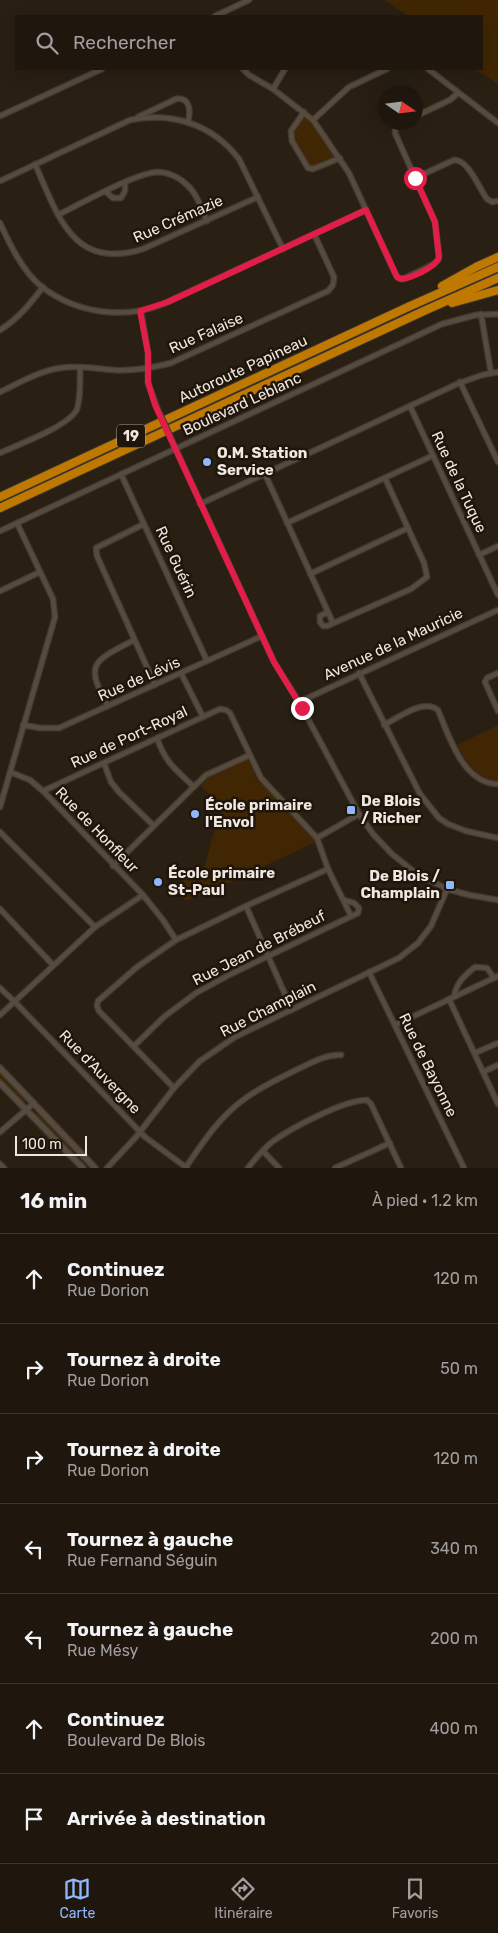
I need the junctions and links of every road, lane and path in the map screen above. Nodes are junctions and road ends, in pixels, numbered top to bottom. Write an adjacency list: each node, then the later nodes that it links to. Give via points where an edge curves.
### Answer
1 (249, 0): 2 (street)
2 (217, 15)
3 (100, 70): 12 (street)
4 (244, 70): 8 (street)
5 (284, 70): 8 (street)
6 (385, 70): 14 (street, via 349,86)
7 (429, 70): 9 (street)
8 (273, 89): 10 (street)
9 (458, 93): 11 (street); 16 (street)
10 (304, 112): 14 (street); 18 (street, via 291,131 292,141 308,168)
11 (423, 113)
12 (0, 116)
13 (130, 120): 15 (street, via 158,117); 15 (street, via 181,98 190,108); 19 (street)
14 (313, 120): 18 (street)
15 (188, 121): 24 (street, via 211,132 230,147)
16 (498, 123)
17 (396, 130): 20 (street)
18 (340, 158): 26 (street)
19 (35, 164): 21 (street); 27 (street, Rue Crémazie)
20 (415, 178): 25 (street, via 458,160 465,164 487,199); 26 (street, via 436,225 439,258 434,264 405,279 398,278)
21 (0, 181)
22 (125, 183): 23 (street); 23 (street, via 121,198 113,198); 28 (street, via 158,172 177,177 196,196)
23 (106, 192): 27 (street)
24 (258, 197): 28 (street, Rue Crémazie); 31 (street)
25 (498, 201)
26 (366, 210): 30 (street)
27 (58, 215): 28 (street, Rue Crémazie, via 76,240 102,253 114,254 144,249)
28 (207, 221)
29 (0, 223): 35 (street, via 23,264)
30 (314, 234): 31 (street); 44 (street, Rue Falaise, via 334,277 330,289 180,359)
31 (283, 249): 38 (street, via 168,302)
32 (498, 257): 39 (highway)
33 (498, 267): 39 (highway, Autoroute Papineau / 19)
34 (498, 278): 37 (highway, Autoroute Papineau / 19)
35 (43, 287): 38 (street, via 75,305 94,311); 42 (street, via 12,323)
36 (498, 290): 37 (highway)
37 (426, 310): 59 (highway, Autoroute Papineau / 19)
38 (140, 311): 44 (street)
39 (399, 311): 57 (highway, Autoroute Papineau / 19)
40 (481, 314): 41 (street, Boulevard Leblanc); 45 (street); 50 (street, Boulevard Leblanc, via 442,324)
41 (498, 314)
42 (0, 330)
43 (80, 367): 44 (street, Rue Falaise); 48 (street, Rue Falaise, via 47,371); 51 (street, via 78,404 71,418)
44 (148, 368): 50 (street, bridge, via 150,391)
45 (491, 372): 46 (street); 47 (street)
46 (498, 372)
47 (460, 382): 49 (street); 53 (street)
48 (0, 392)
49 (410, 406): 52 (street, Rue de la Tuque); 55 (street)
50 (175, 447): 54 (street, Boulevard Leblanc); 58 (street)
51 (0, 453)
52 (432, 456): 56 (street); 66 (street, Rue de la Tuque)
53 (498, 462)
54 (121, 474): 60 (street, Boulevard Leblanc); 62 (street, Rue Guérin)
55 (265, 474): 58 (street); 61 (street)
56 (385, 478): 61 (street); 63 (street)
57 (0, 497)
58 (200, 504): 74 (street)
59 (0, 508)
60 (16, 523): 64 (street, Boulevard Leblanc); 67 (street)
61 (287, 523): 68 (street)
62 (144, 524): 75 (street, via 96,548); 76 (street, Rue Guérin)
63 (408, 528): 68 (street); 73 (street, via 427,577 411,589)
64 (0, 531)
65 (498, 546): 66 (street)
66 (479, 555): 70 (street, Rue de la Tuque)
67 (40, 572): 69 (street); 85 (street, via 53,599 55,617)
68 (310, 574): 72 (street)
69 (0, 591)
70 (498, 595)
71 (498, 610): 78 (street, Avenue de la Mauricie)
72 (328, 612): 73 (street); 73 (street, via 320,616 320,622 323,626)
73 (333, 623)
74 (262, 636): 76 (street, Rue de Lévis); 81 (street)
75 (134, 640): 80 (street); 82 (street, via 103,657 95,668 97,687)
76 (207, 661): 77 (street, Rue de Lévis)
77 (181, 673): 80 (street, Rue de Lévis); 84 (street)
78 (359, 673): 81 (street, Avenue de la Mauricie); 86 (street)
79 (498, 673): 83 (street, via 485,682)
80 (155, 685): 82 (street, Rue de Lévis)
81 (299, 702): 95 (street)
82 (108, 706): 85 (street, Rue de Lévis, via 59,728)
83 (498, 712)
84 (203, 717): 87 (street, Rue de Port-Royal); 88 (street, Rue de Port-Royal, via 220,709 230,713)
85 (23, 725): 90 (street)
86 (384, 725): 91 (street, via 415,709 434,707 468,769 477,777); 99 (street, via 420,794 440,818 466,831)
87 (157, 738): 89 (street, Rue de Port-Royal); 92 (street, via 168,762)
88 (250, 755): 92 (street, via 206,774); 98 (street, via 261,778)
89 (104, 762): 93 (street, Rue de Port-Royal); 96 (street, via 118,792)
90 (10, 772): 93 (street, Rue de Honfleur, via 30,780); 94 (street)
91 (498, 784)
92 (193, 786): 96 (street)
93 (43, 791): 100 (street, Rue de Honfleur)
94 (0, 807)
95 (359, 814): 98 (street); 102 (street, via 392,854 417,874)
96 (153, 825): 100 (street)
97 (0, 832): 109 (street)
98 (317, 838): 101 (street)
99 (498, 838)
100 (113, 866): 103 (street, Rue de Honfleur)
101 (328, 869): 104 (street); 106 (street)
102 (447, 889): 105 (street); 113 (street, Rue Champlain, via 431,926 418,943 399,958)
103 (143, 895): 109 (street); 110 (street, Rue de Honfleur)
104 (344, 900): 108 (street); 108 (street, via 359,908 358,913)
105 (498, 900)
106 (246, 906): 110 (street); 111 (street)
107 (0, 909): 112 (street)
108 (351, 916): 111 (street, Rue Jean de Brébeuf)
109 (95, 927): 112 (street)
110 (176, 940): 122 (street, via 137,967 98,1001 99,1011)
111 (268, 957): 118 (street); 122 (street, Rue Jean de Brébeuf, via 196,993 165,1016)
112 (53, 965): 117 (street)
113 (369, 972): 118 (street, Rue Champlain); 120 (street, Rue de Bayonne)
114 (496, 977): 116 (street); 116 (street, via 487,968 475,967 462,978)
115 (0, 988): 117 (street, Rue d'Auvergne)
116 (452, 998): 120 (street); 123 (street)
117 (15, 1002): 119 (street); 134 (street, Rue d'Auvergne)
118 (292, 1010): 129 (street, Rue Champlain, via 215,1050)
119 (0, 1015)
120 (395, 1025): 147 (street, Rue de Bayonne)
121 (498, 1043): 123 (street)
122 (134, 1046): 129 (street)
123 (475, 1054): 127 (street)
124 (341, 1055): 138 (street, via 332,1054 310,1063 244,1099 216,1126)
125 (498, 1064): 127 (street)
126 (0, 1068): 130 (street)
127 (483, 1072): 131 (street)
128 (0, 1083): 132 (street)
129 (174, 1088): 134 (street, Rue Champlain)
130 (34, 1103): 132 (street); 141 (street)
131 (498, 1104)
132 (26, 1110): 133 (street); 140 (street)
133 (0, 1132)
134 (140, 1132): 138 (street, Rue d'Auvergne); 142 (street, Rue Champlain)
135 (390, 1143): 136 (street, via 371,1104 367,1100 358,1100 294,1128); 145 (street); 146 (street)
136 (263, 1151): 143 (street); 144 (street)
137 (0, 1164): 139 (street)
138 (187, 1167)
139 (4, 1168)
140 (83, 1168)
141 (96, 1168)
142 (106, 1168)
143 (248, 1168)
144 (279, 1168)
145 (335, 1168)
146 (401, 1168)
147 (464, 1168)

